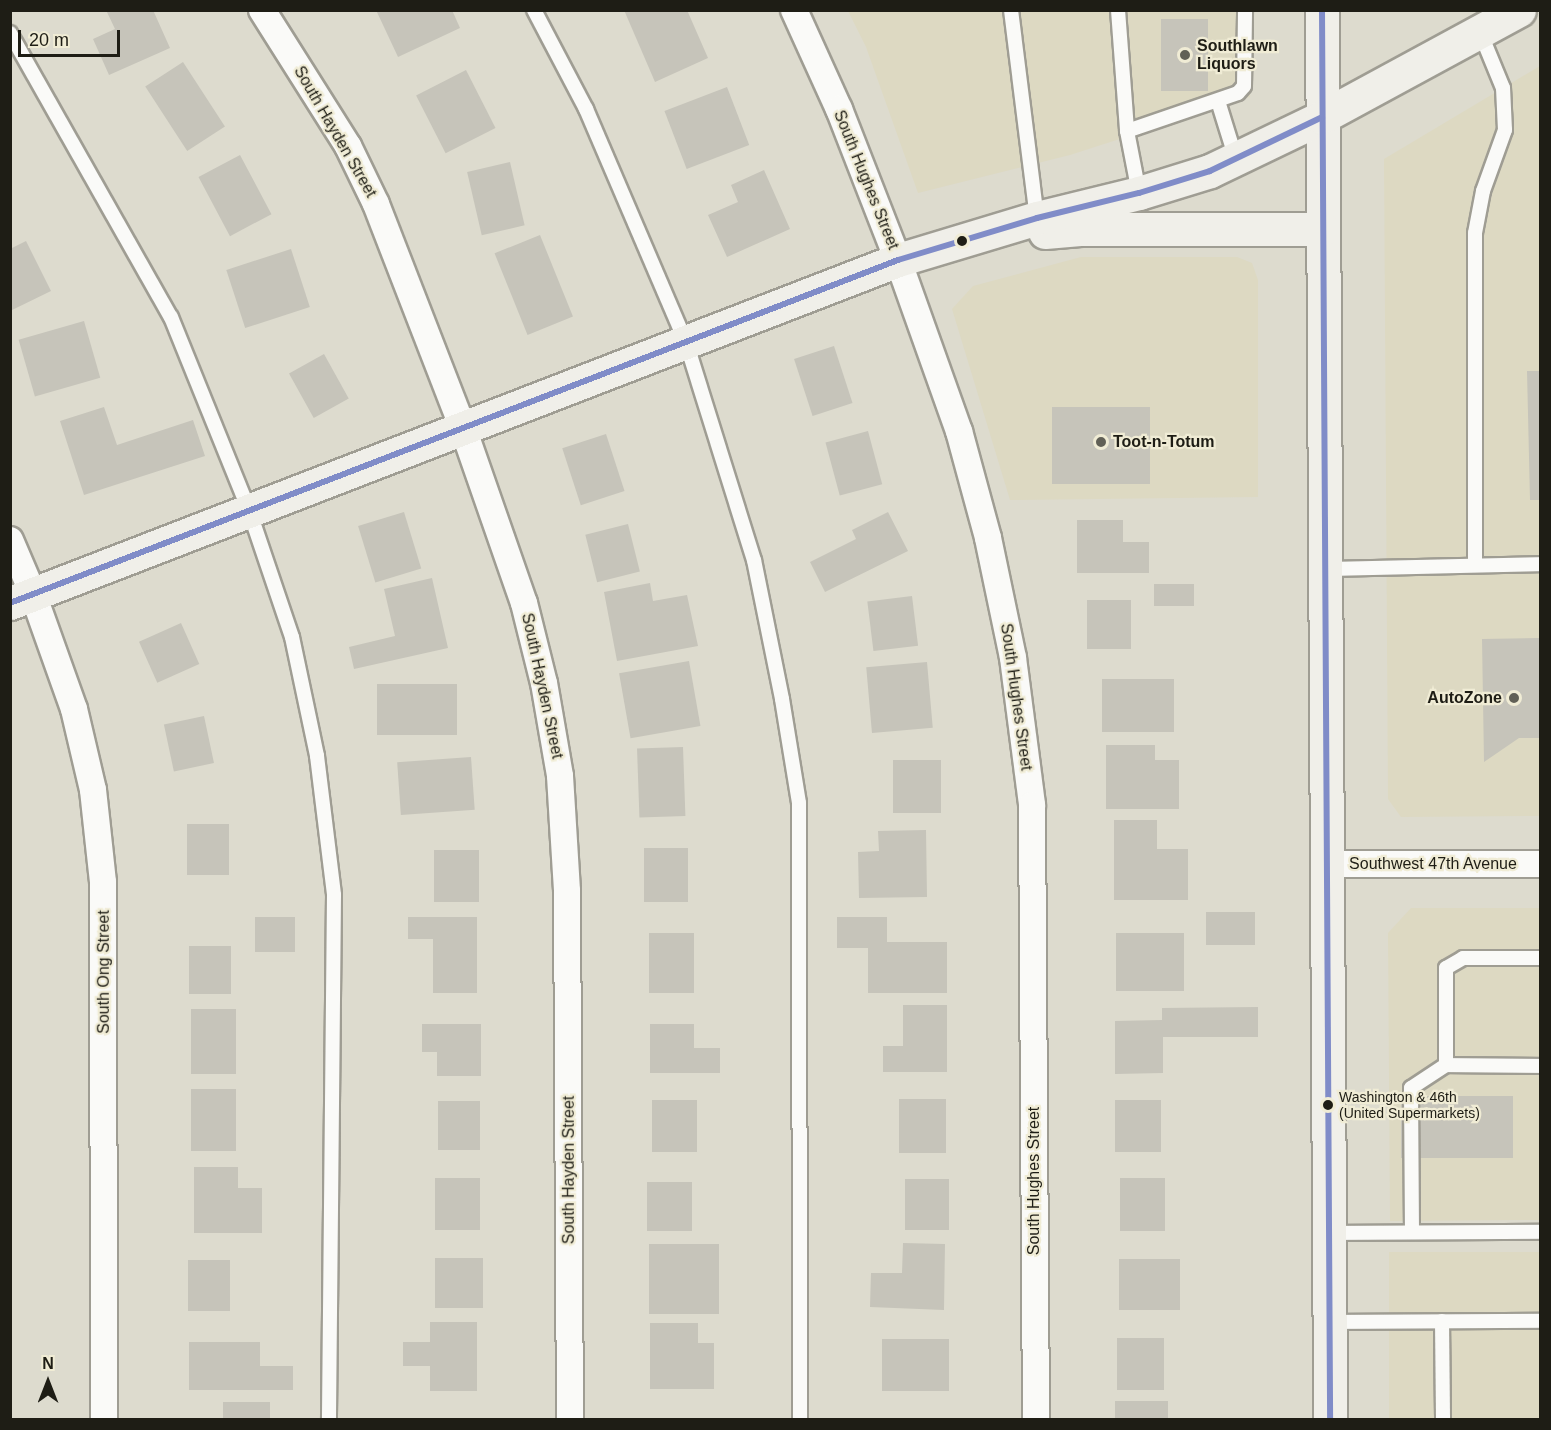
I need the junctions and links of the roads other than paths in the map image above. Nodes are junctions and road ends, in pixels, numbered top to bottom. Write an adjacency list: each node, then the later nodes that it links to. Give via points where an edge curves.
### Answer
1 (262, 10): 21 (street, South Hayden Street, via 348,146 376,204)
2 (534, 10): 20 (lane, via 586,109)
3 (1011, 10): 16 (lane)
4 (1118, 10): 13 (lane)
5 (1245, 10): 11 (lane, via 1244,86 1238,93)
6 (1322, 10): 12 (main road)
7 (1519, 10): 9 (main road)
8 (794, 11): 19 (street, South Hughes Street)
9 (1480, 32): 12 (main road); 25 (lane, via 1503,88 1505,130 1483,191 1475,233)
10 (10, 33): 22 (lane, via 171,318)
11 (1218, 101): 13 (lane); 14 (lane)
12 (1322, 117): 14 (main road); 17 (main road)
13 (1127, 131): 15 (lane)
14 (1236, 159): 15 (main road)
15 (1139, 193): 16 (main road)
16 (1037, 218): 18 (main road)
17 (1323, 229): 18 (main road, via 1080,230 1028,233); 26 (main road)
18 (942, 246): 19 (main road)
19 (898, 260): 20 (main road); 43 (street, South Hughes Street, via 959,431 988,538 1013,658 1032,805)
20 (686, 342): 21 (main road); 42 (lane, via 754,560 799,803)
21 (463, 428): 22 (main road); 41 (street, South Hayden Street, via 524,603 544,683 560,776 567,891)
22 (249, 510): 27 (main road); 40 (lane, via 292,637 317,756 334,895)
23 (10, 540): 27 (street, South Ong Street)
24 (1540, 564): 25 (lane)
25 (1475, 565): 26 (lane)
26 (1325, 569): 28 (main road)
27 (22, 598): 39 (street, South Ong Street, via 74,709 93,790 103,882)
28 (1326, 864): 29 (street, Southwest 47th Avenue); 35 (main road)
29 (1540, 864)
30 (1540, 958): 31 (lane, via 1463,958 1446,968)
31 (1446, 1065): 32 (lane); 33 (lane, via 1411,1088)
32 (1540, 1066)
33 (1412, 1232): 34 (lane); 35 (lane)
34 (1540, 1232)
35 (1330, 1233): 38 (main road)
36 (1442, 1321): 37 (lane); 38 (lane); 45 (lane)
37 (1540, 1321)
38 (1330, 1322): 44 (main road)
39 (104, 1419)
40 (329, 1419)
41 (570, 1419)
42 (800, 1419)
43 (1036, 1419)
44 (1330, 1419)
45 (1443, 1419)

